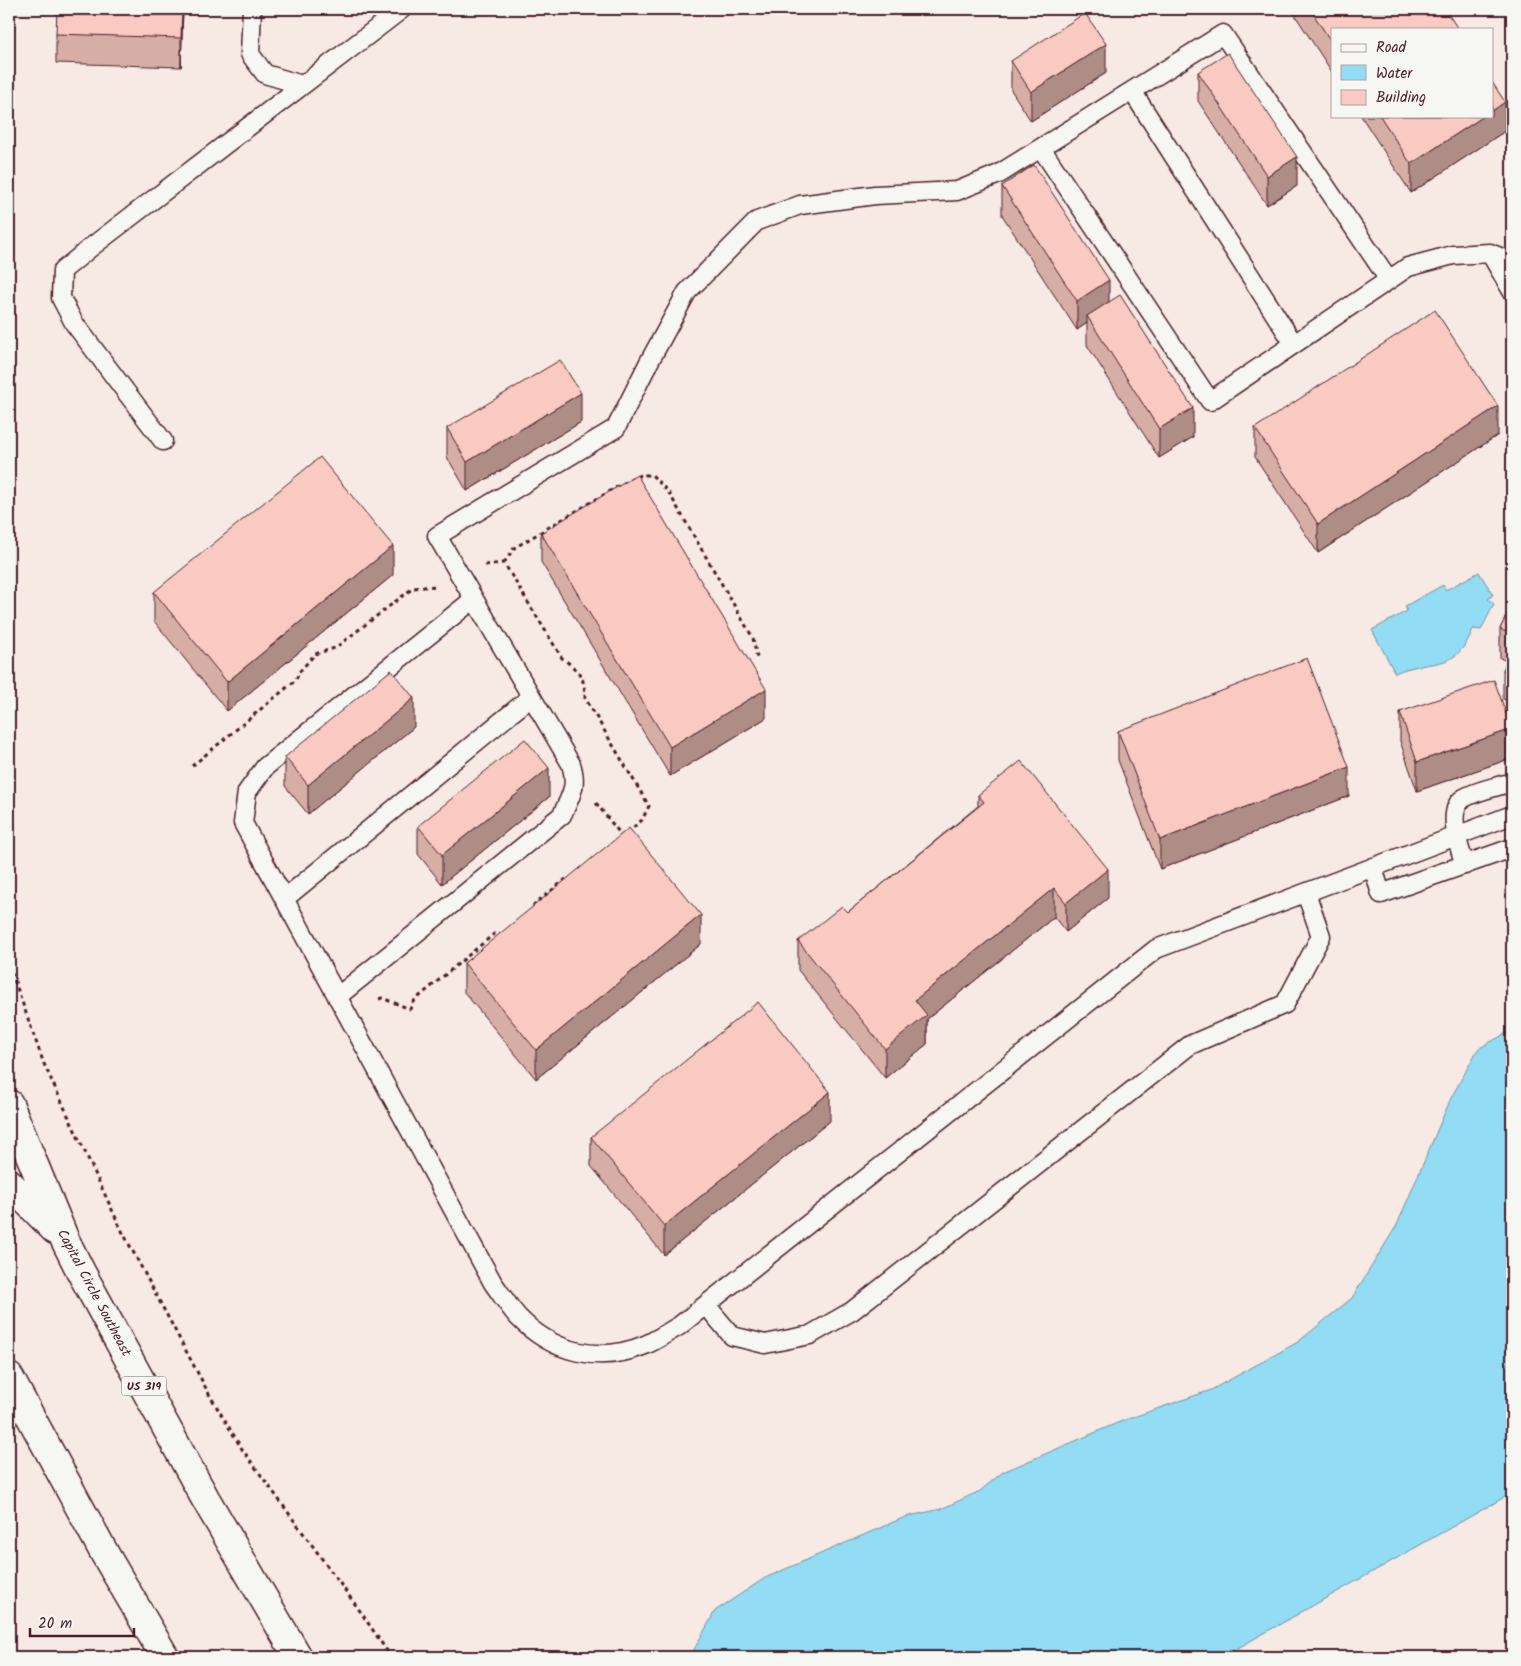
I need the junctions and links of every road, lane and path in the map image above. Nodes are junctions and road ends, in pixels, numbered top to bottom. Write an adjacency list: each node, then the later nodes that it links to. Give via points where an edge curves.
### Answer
1 (252, 9): 3 (lane, via 250,54 265,74)
2 (402, 9): 3 (lane)
3 (302, 85): 11 (lane, via 62,271 61,298 74,322)
4 (1132, 91): 5 (lane); 8 (lane, via 1222,34); 10 (lane)
5 (1041, 148): 10 (lane, via 1210,400); 13 (lane, via 999,174 957,191 876,195 800,205 756,221 686,292 616,428 437,536)
6 (1490, 253): 7 (lane); 8 (lane, via 1453,255 1408,267); 9 (lane)
7 (1512, 262)
8 (1389, 280): 10 (lane)
9 (1512, 291)
10 (1294, 344)
11 (163, 440)
12 (504, 563): 13 (path, via 480,565); 15 (path, via 514,548 640,474 652,475 669,493 754,638); 21 (path, via 562,658 582,677 584,698 648,806 642,820)
13 (459, 573): 14 (lane); 17 (path, via 434,587 413,588 336,648 315,654 296,680)
14 (474, 599): 16 (lane); 29 (lane, via 266,767 247,792 243,823)
15 (757, 658)
16 (531, 697): 18 (lane, via 571,764); 29 (lane)
17 (192, 766)
18 (575, 777): 21 (path); 33 (lane, via 562,815)
19 (1512, 787): 22 (lane, via 1505,784 1462,799 1456,809)
20 (1512, 815): 22 (lane)
21 (622, 836): 23 (path)
22 (1455, 836): 25 (lane); 26 (lane)
23 (615, 842)
24 (1512, 848): 25 (lane)
25 (1465, 865): 26 (lane, via 1381,894)
26 (1373, 867): 28 (lane)
27 (568, 878): 30 (path, via 537,902)
28 (1306, 893): 37 (lane, via 1156,949); 37 (lane, via 1321,936 1285,1004 1190,1045 852,1312 810,1335 765,1344 732,1336)
29 (284, 899): 33 (lane)
30 (528, 914)
31 (509, 934): 33 (path, via 494,934 420,995 410,1009 382,998)
32 (9, 965): 41 (path, via 44,1064 68,1116 121,1229 209,1394 242,1449)
33 (341, 1003): 37 (lane, via 493,1283 518,1317 542,1337 565,1349 596,1355 622,1353 647,1344 679,1326)
34 (9, 1104): 36 (main road, Capital Circle Southeast / US 319)
35 (9, 1183): 36 (main road)
36 (65, 1240): 40 (main road, Capital Circle Southeast / US 319, via 205,1498)
37 (706, 1305)
38 (9, 1377): 39 (main road)
39 (165, 1657)
40 (298, 1657)
41 (391, 1657)

